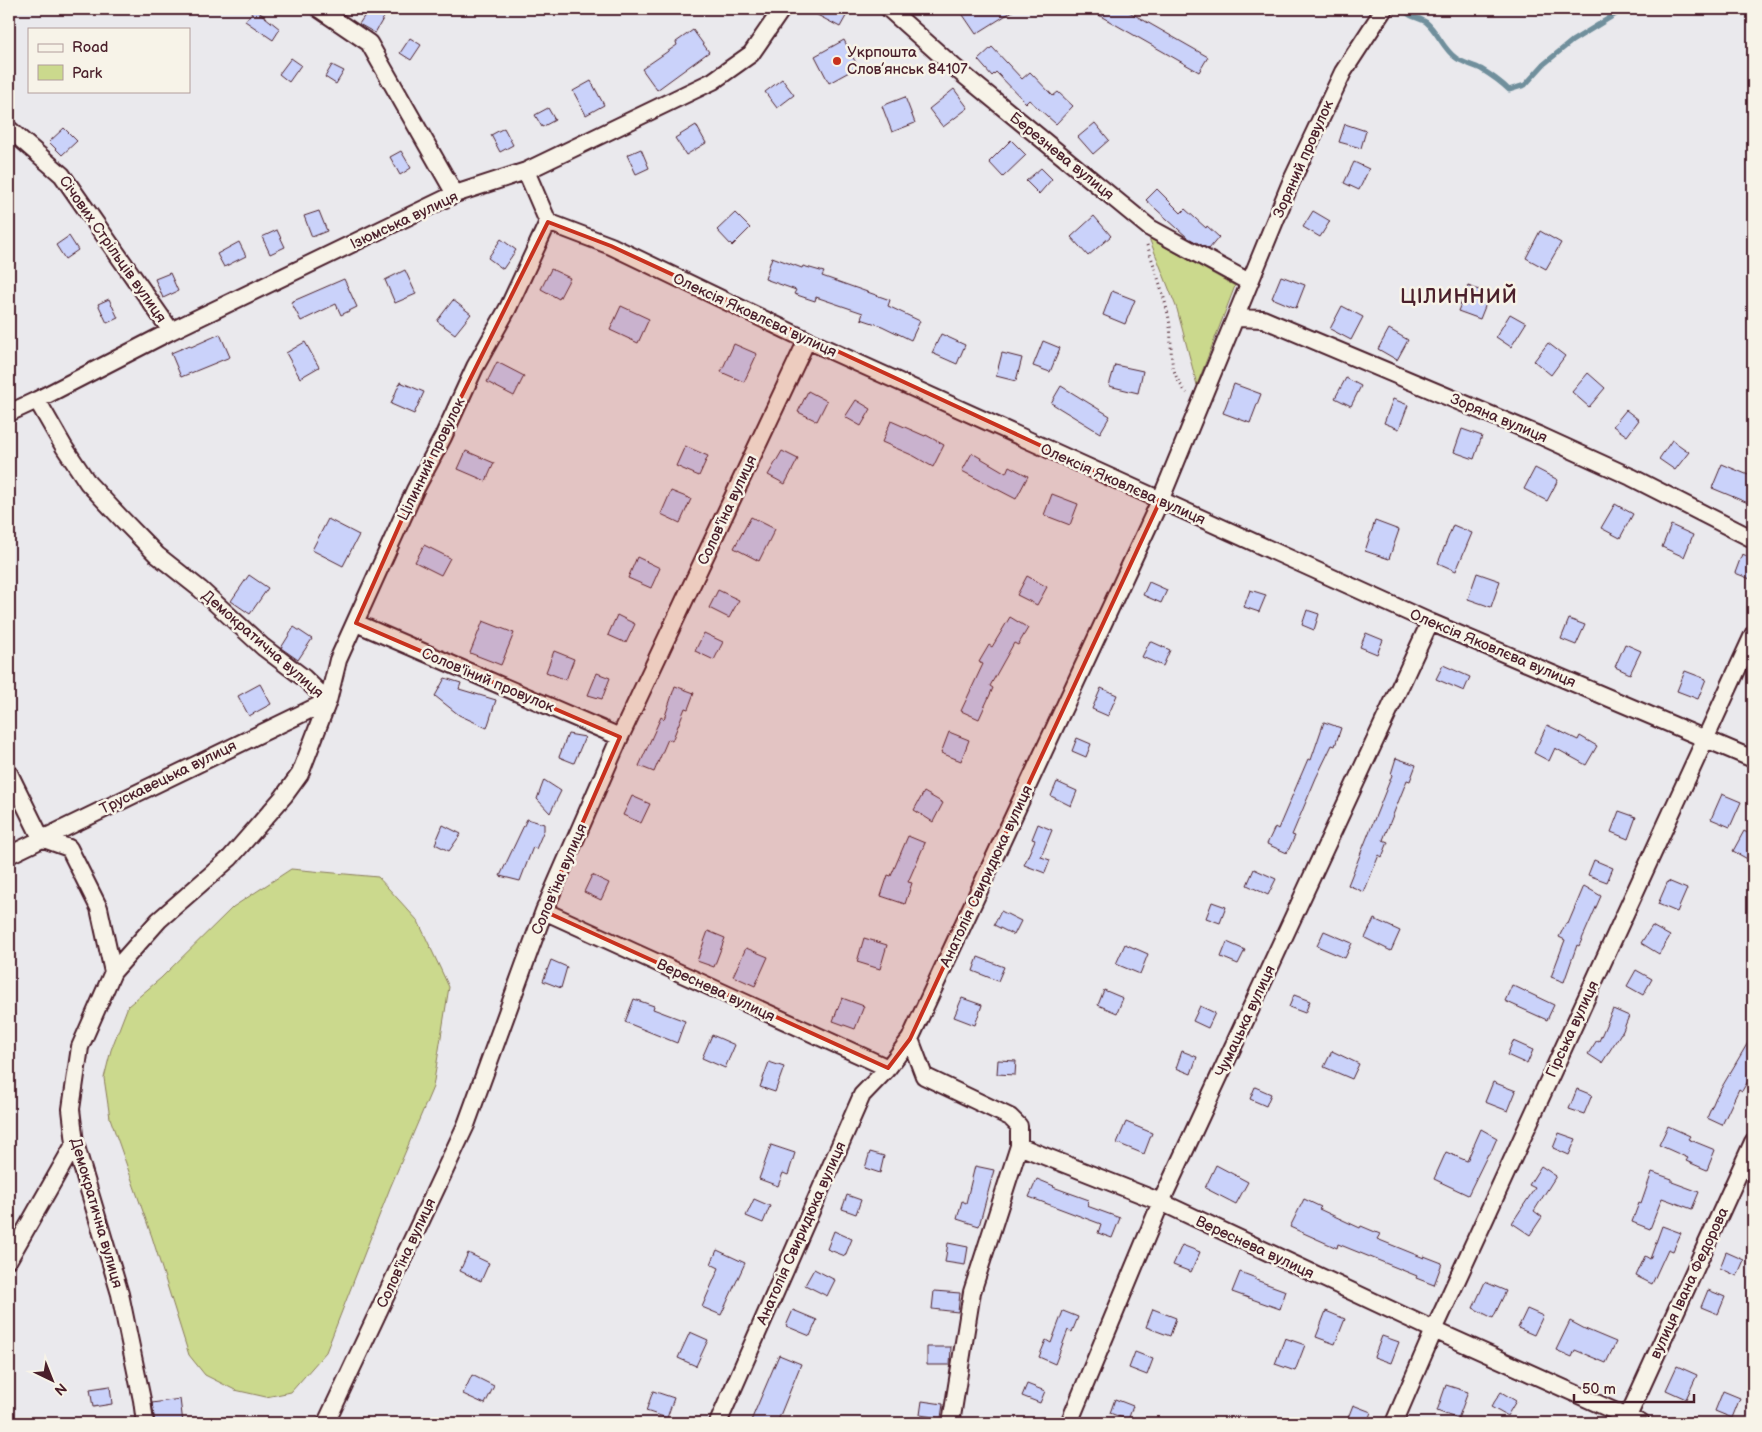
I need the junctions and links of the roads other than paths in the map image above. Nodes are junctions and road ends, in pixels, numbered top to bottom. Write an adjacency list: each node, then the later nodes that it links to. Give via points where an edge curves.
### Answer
1 (319, 9): 7 (street, via 368,43)
2 (782, 9): 6 (street, Ізюмська вулиця, via 751,54 713,81)
3 (889, 9): 9 (street, Березнева вулиця, via 954,67 1150,228)
4 (1384, 9): 9 (street, Зоряний провулок, via 1343,72 1291,182)
5 (9, 129): 11 (street, Січових Стрільців вулиця, via 62,175)
6 (526, 171): 7 (street, Ізюмська вулиця); 8 (street)
7 (455, 194): 11 (street, Ізюмська вулиця)
8 (548, 222): 12 (street, Олексія Яковлєва вулиця, via 611,246); 18 (street, Цілинний провулок, via 415,490)
9 (1249, 282): 10 (street, Зоряний провулок)
10 (1237, 318): 15 (street, Анатолія Свиридюка вулиця); 16 (street, Зоряна вулиця, via 1263,318 1532,432 1631,477)
11 (172, 331): 13 (street, Ізюмська вулиця)
12 (807, 340): 15 (street, Олексія Яковлєва вулиця); 21 (street, Солов'їна вулиця)
13 (37, 400): 14 (street, Ізюмська вулиця); 20 (street, Демократична вулиця, via 88,483 120,517 157,555 200,588 263,647)
14 (9, 413)
15 (1160, 501): 17 (street, Олексія Яковлєва вулиця); 29 (street, Анатолія Свиридюка вулиця)
16 (1753, 539)
17 (1430, 622): 22 (street, Олексія Яковлєва вулиця); 34 (street, Чумацька вулиця)
18 (356, 623): 20 (street, Цілинний провулок, via 338,660); 21 (street, Солов'їний провулок)
19 (1753, 635): 22 (street, Гірська вулиця)
20 (328, 701): 25 (street, Трускавецька вулиця); 28 (street, Демократична вулиця, via 300,774 284,796 230,858 159,920)
21 (620, 737): 27 (street, Солов'їна вулиця)
22 (1706, 738): 23 (street, Олексія Яковлєва вулиця); 36 (street, Гірська вулиця)
23 (1753, 759)
24 (9, 773): 25 (street)
25 (41, 838): 26 (street, Трускавецька вулиця); 28 (street, via 69,848 99,908)
26 (9, 855)
27 (544, 911): 30 (street, Вереснева вулиця); 39 (street, Солов'їна вулиця, via 466,1125)
28 (113, 972): 32 (street, Демократична вулиця, via 80,1047 71,1109)
29 (910, 1039): 30 (street, Анатолія Свиридюка вулиця); 33 (street, via 924,1076 1010,1117 1019,1126)
30 (888, 1068): 40 (street, Анатолія Свиридюка вулиця, via 862,1096)
31 (1753, 1142): 37 (street, вулиця Івана Федорова)
32 (75, 1143): 35 (street); 38 (street, Демократична вулиця, via 120,1294)
33 (1019, 1146): 34 (street, Вереснева вулиця); 41 (street, via 972,1292)
34 (1161, 1202): 36 (street, Вереснева вулиця); 42 (street, Чумацька вулиця)
35 (9, 1259)
36 (1434, 1330): 37 (street, Вереснева вулиця); 43 (street, Гірська вулиця)
37 (1631, 1421)
38 (145, 1423)
39 (326, 1423)
40 (718, 1423)
41 (951, 1423)
42 (1069, 1423)
43 (1394, 1423)

